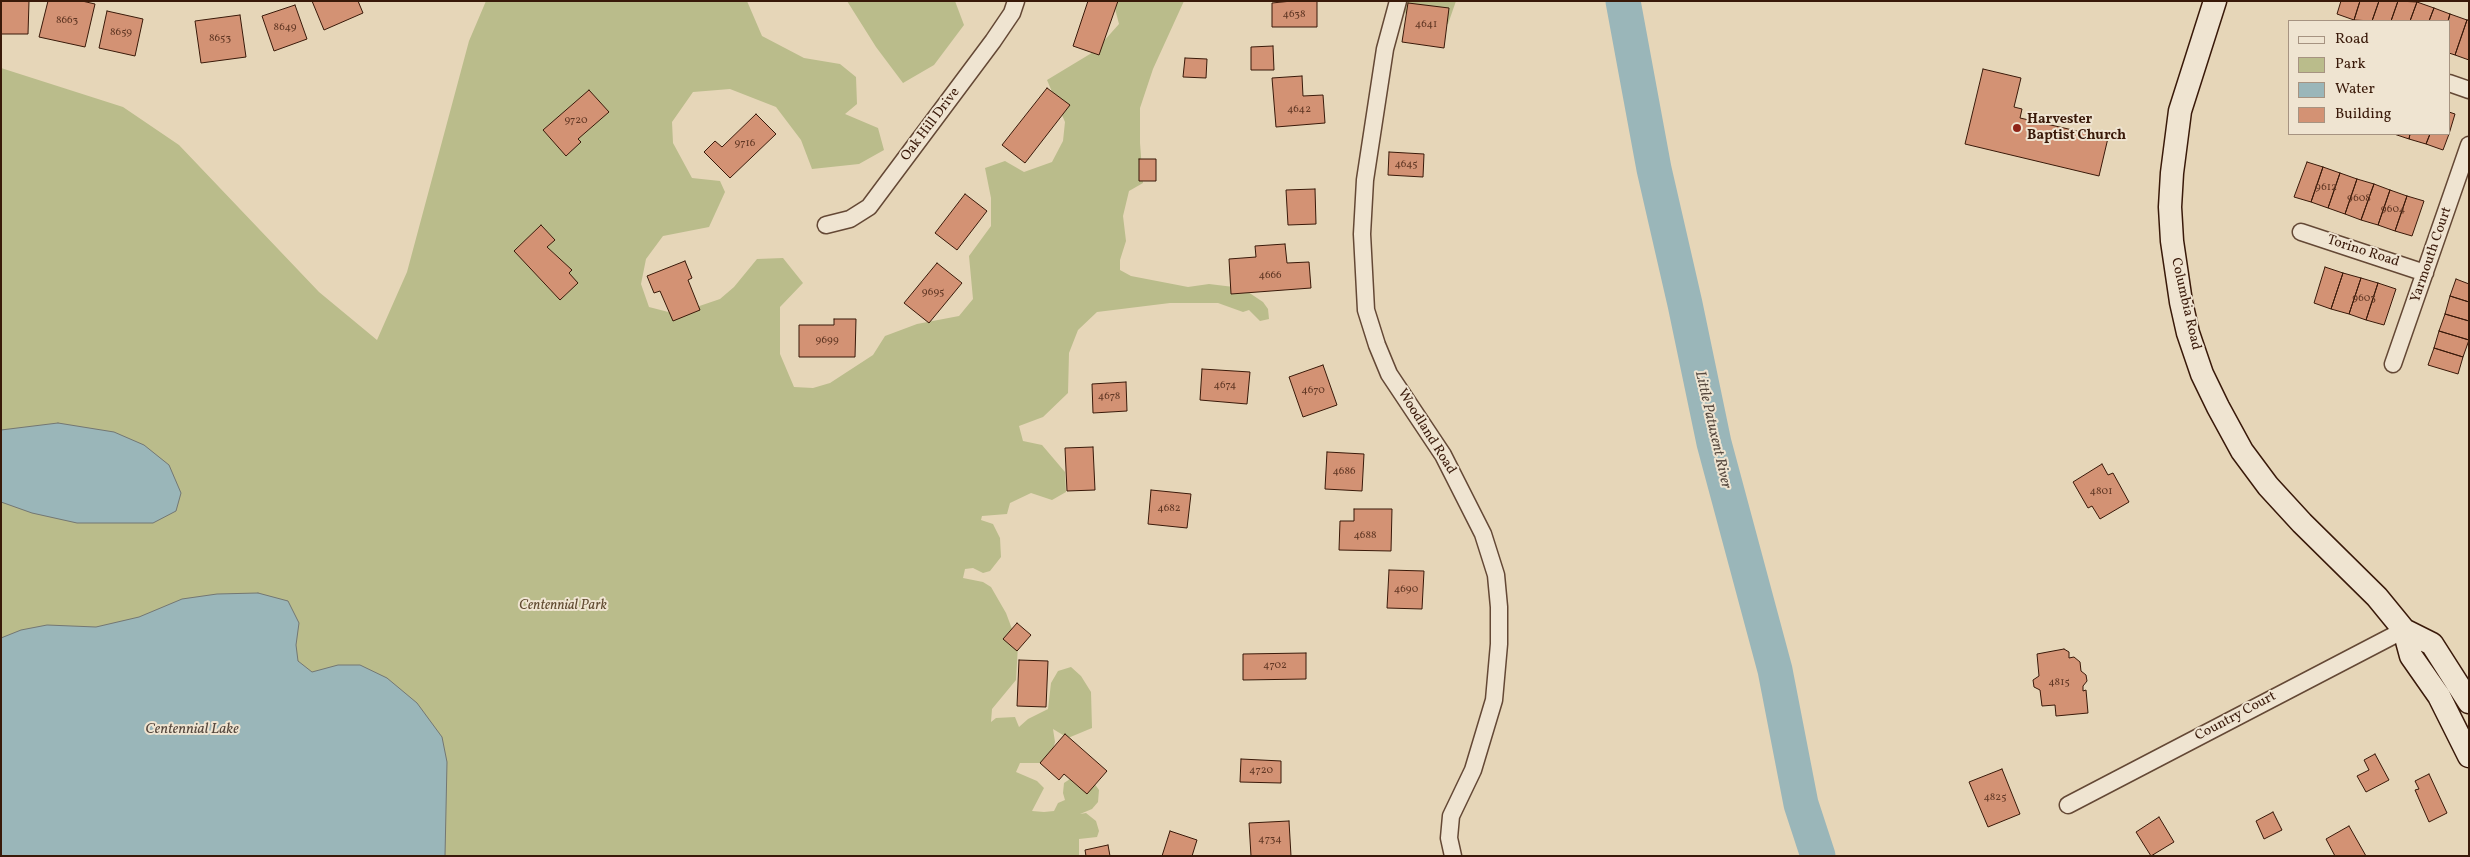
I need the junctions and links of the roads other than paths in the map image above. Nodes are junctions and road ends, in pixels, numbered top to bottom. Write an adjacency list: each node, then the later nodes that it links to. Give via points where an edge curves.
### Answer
1 (1016, 1): 8 (street, Oak Hill Drive, via 994,41 879,195 850,219)
2 (1398, 1): 16 (street, Woodland Road, via 1385,50 1365,180 1362,234 1366,310 1389,374 1443,455 1483,534 1496,575 1499,607 1494,700 1473,770 1451,816 1449,838)
3 (2215, 1): 12 (street, Columbia Road, via 2180,110 2172,173 2172,241 2188,333 2218,407 2242,450 2268,486 2377,596)
4 (2450, 83): 5 (street)
5 (2469, 90)
6 (2469, 145): 7 (street, Yarmouth Court)
7 (2463, 186): 10 (street, Yarmouth Court)
8 (826, 225)
9 (2301, 232): 10 (street, Torino Road)
10 (2425, 273): 11 (street, Yarmouth Court)
11 (2394, 364)
12 (2404, 630): 13 (street, Columbia Road, via 2432,644); 14 (street, Columbia Road, via 2411,656 2439,696); 15 (street, Country Court)
13 (2469, 702)
14 (2469, 756)
15 (2068, 804)
16 (1453, 856)

